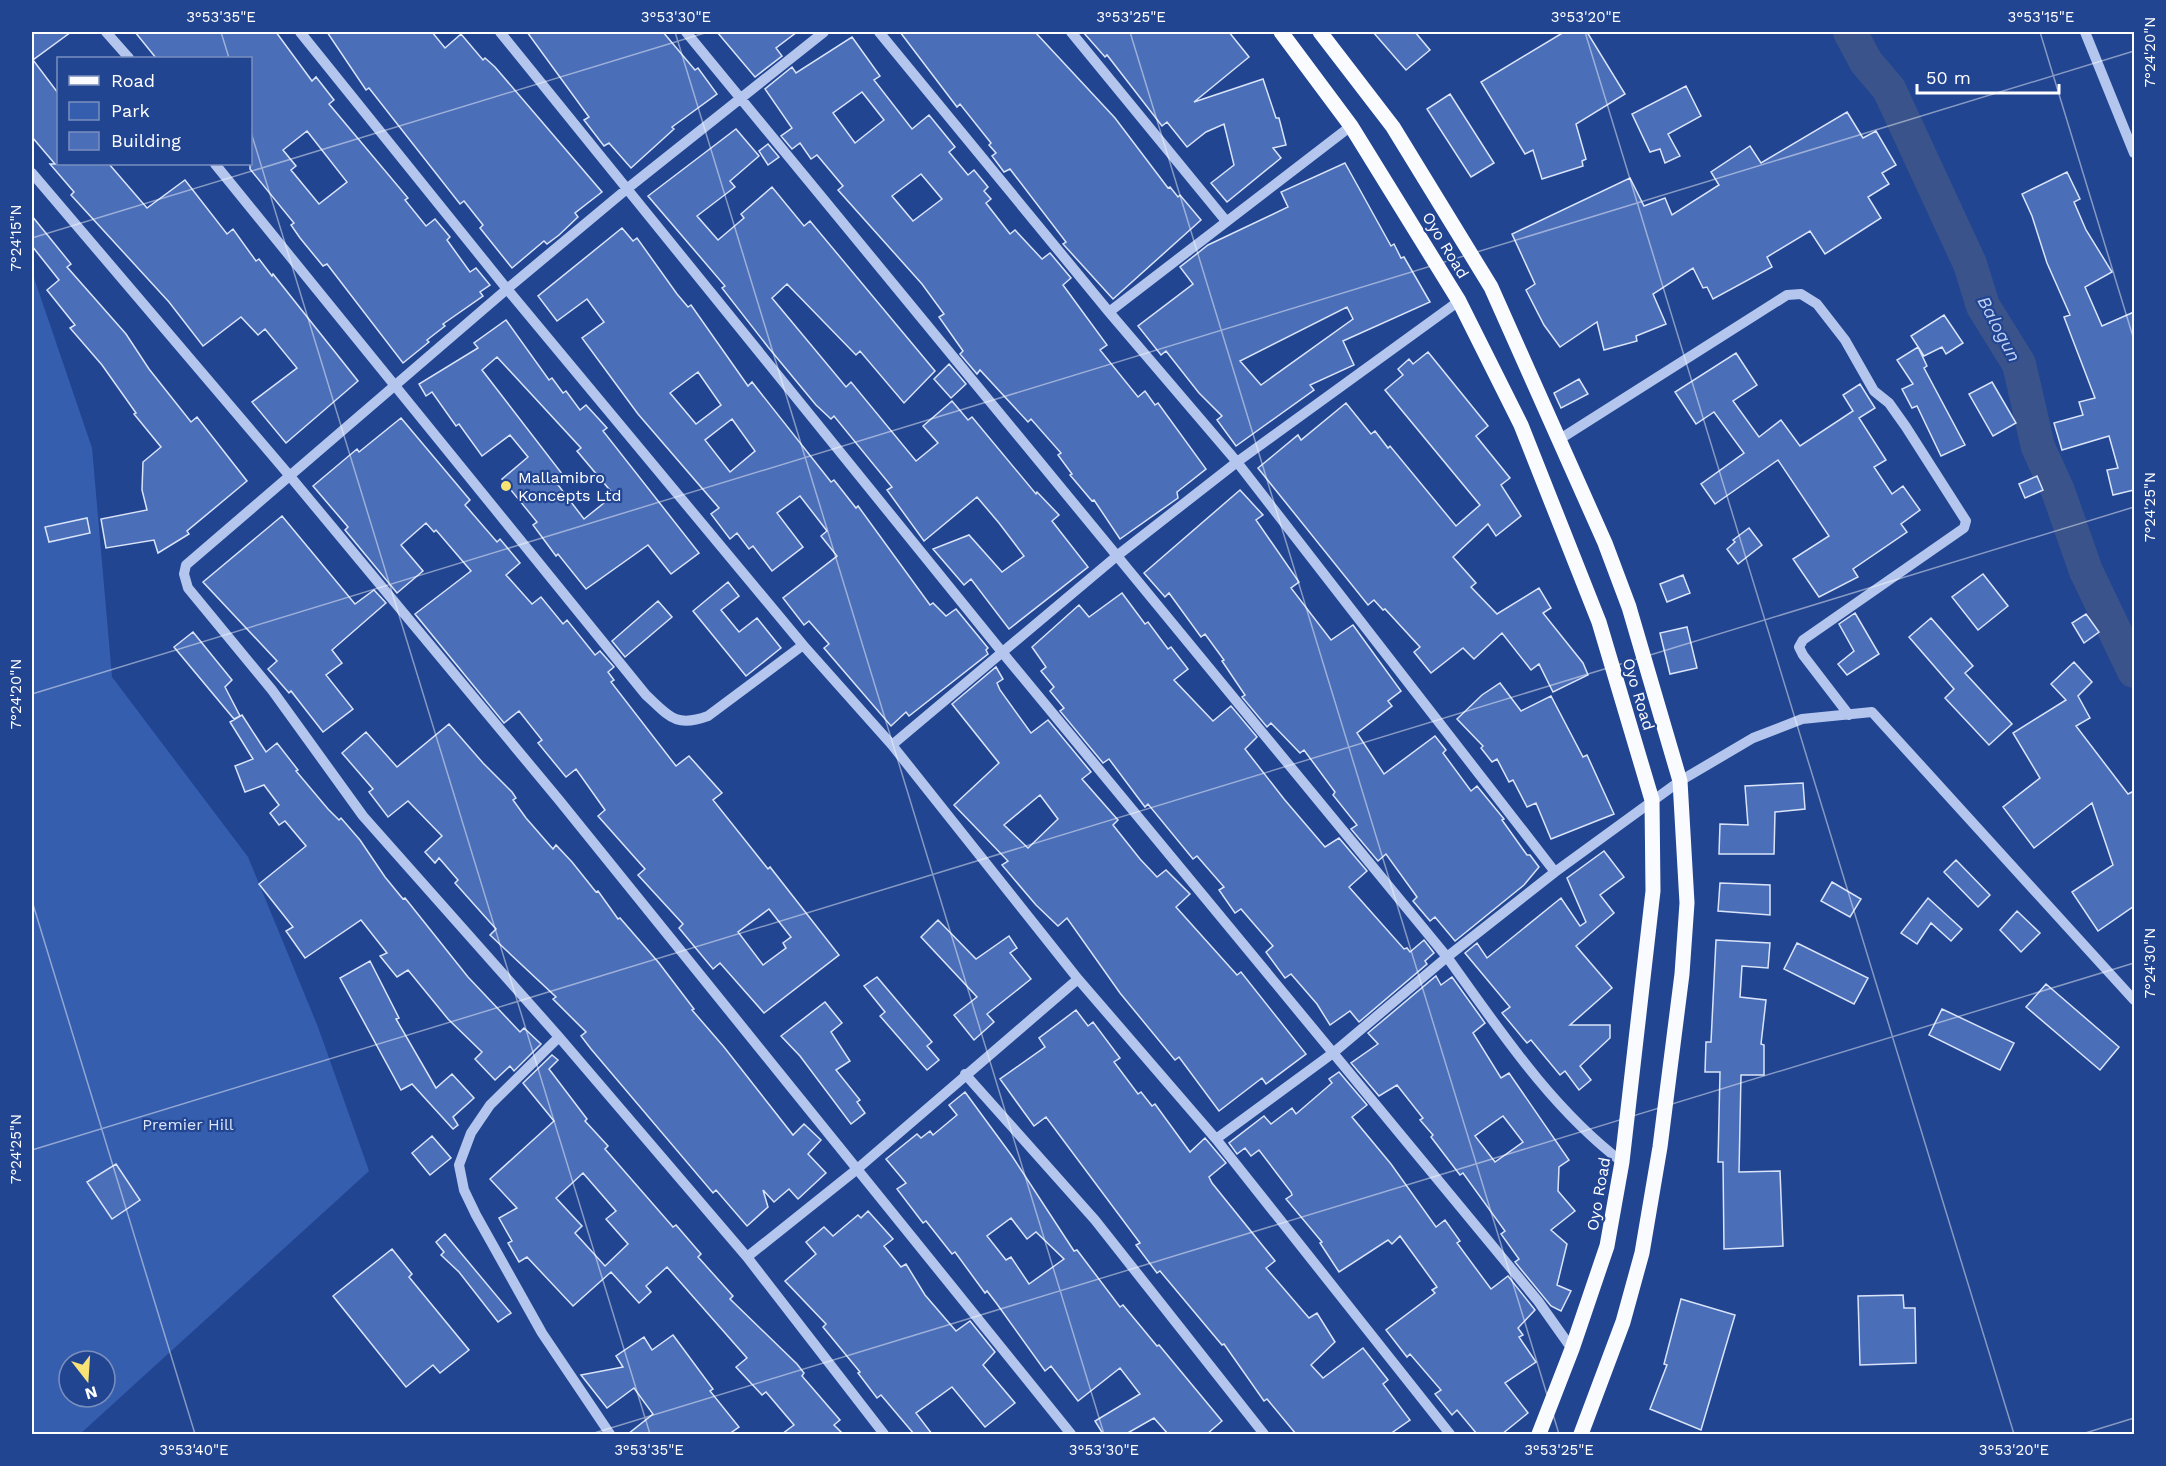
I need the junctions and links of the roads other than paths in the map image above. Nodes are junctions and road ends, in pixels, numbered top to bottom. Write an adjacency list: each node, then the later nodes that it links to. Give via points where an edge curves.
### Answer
1 (106, 32): 11 (street)
2 (300, 32): 19 (street)
3 (500, 32): 17 (street)
4 (686, 32): 12 (street)
5 (824, 32): 12 (street)
6 (879, 32): 21 (street)
7 (1071, 32): 18 (street)
8 (1281, 32): 13 (main road, Oyo Road)
9 (1320, 32): 23 (main road, Oyo Road, via 1393,127 1491,287)
10 (2085, 32): 14 (street)
11 (128, 57)
12 (741, 100): 17 (street); 26 (street)
13 (1351, 126): 18 (street); 20 (main road, Oyo Road)
14 (2134, 153)
15 (216, 165): 22 (street)
16 (32, 173): 25 (street)
17 (628, 188): 19 (street); 28 (street)
18 (1226, 221): 21 (street)
19 (507, 289): 22 (street); 27 (street)
20 (1459, 301): 24 (street); 32 (main road, Oyo Road, via 1521,425 1599,622)
21 (1109, 312): 24 (street)
22 (396, 383): 25 (street); 27 (street, via 646,695 674,720 692,722 708,716)
23 (1560, 439): 29 (street, via 1787,295 1801,294 1817,304 1845,340 1874,391 1889,403 1906,427 1966,521 1964,528 1803,640 1799,647 1803,655); 31 (main road, Oyo Road, via 1629,607)
24 (1237, 462): 26 (street); 33 (street)
25 (289, 475): 37 (street, via 186,565 188,588 272,690 363,816); 42 (street, via 559,800)
26 (1119, 555): 28 (street); 34 (street)
27 (803, 645): 30 (street)
28 (1002, 652): 30 (street); 38 (street)
29 (1849, 715): 31 (street, via 1802,719 1763,734); 36 (street, via 1872,712)
30 (892, 745): 35 (street)
31 (1680, 781): 32 (street); 51 (main road, Oyo Road, via 1687,903 1660,1147 1642,1253 1623,1322)
32 (1652, 800): 33 (street); 41 (main road, Oyo Road, via 1653,891)
33 (1555, 872): 34 (street)
34 (1447, 957): 38 (street); 41 (street, via 1507,1040 1570,1117)
35 (1078, 979): 39 (street); 40 (street)
36 (2134, 1000)
37 (559, 1037): 43 (street); 45 (street, via 490,1105 471,1133 459,1165 464,1190 476,1215 542,1334)
38 (1333, 1053): 40 (street); 44 (street, via 1538,1302)
39 (965, 1074): 42 (street); 48 (street, via 1095,1220)
40 (1216, 1139): 49 (street)
41 (1622, 1162): 44 (main road, Oyo Road, via 1606,1246)
42 (856, 1170): 43 (street); 47 (street)
43 (747, 1257): 46 (street)
44 (1572, 1349): 50 (main road, Oyo Road)
45 (610, 1434)
46 (884, 1434)
47 (1071, 1434)
48 (1264, 1434)
49 (1450, 1434)
50 (1539, 1434)
51 (1581, 1434)

